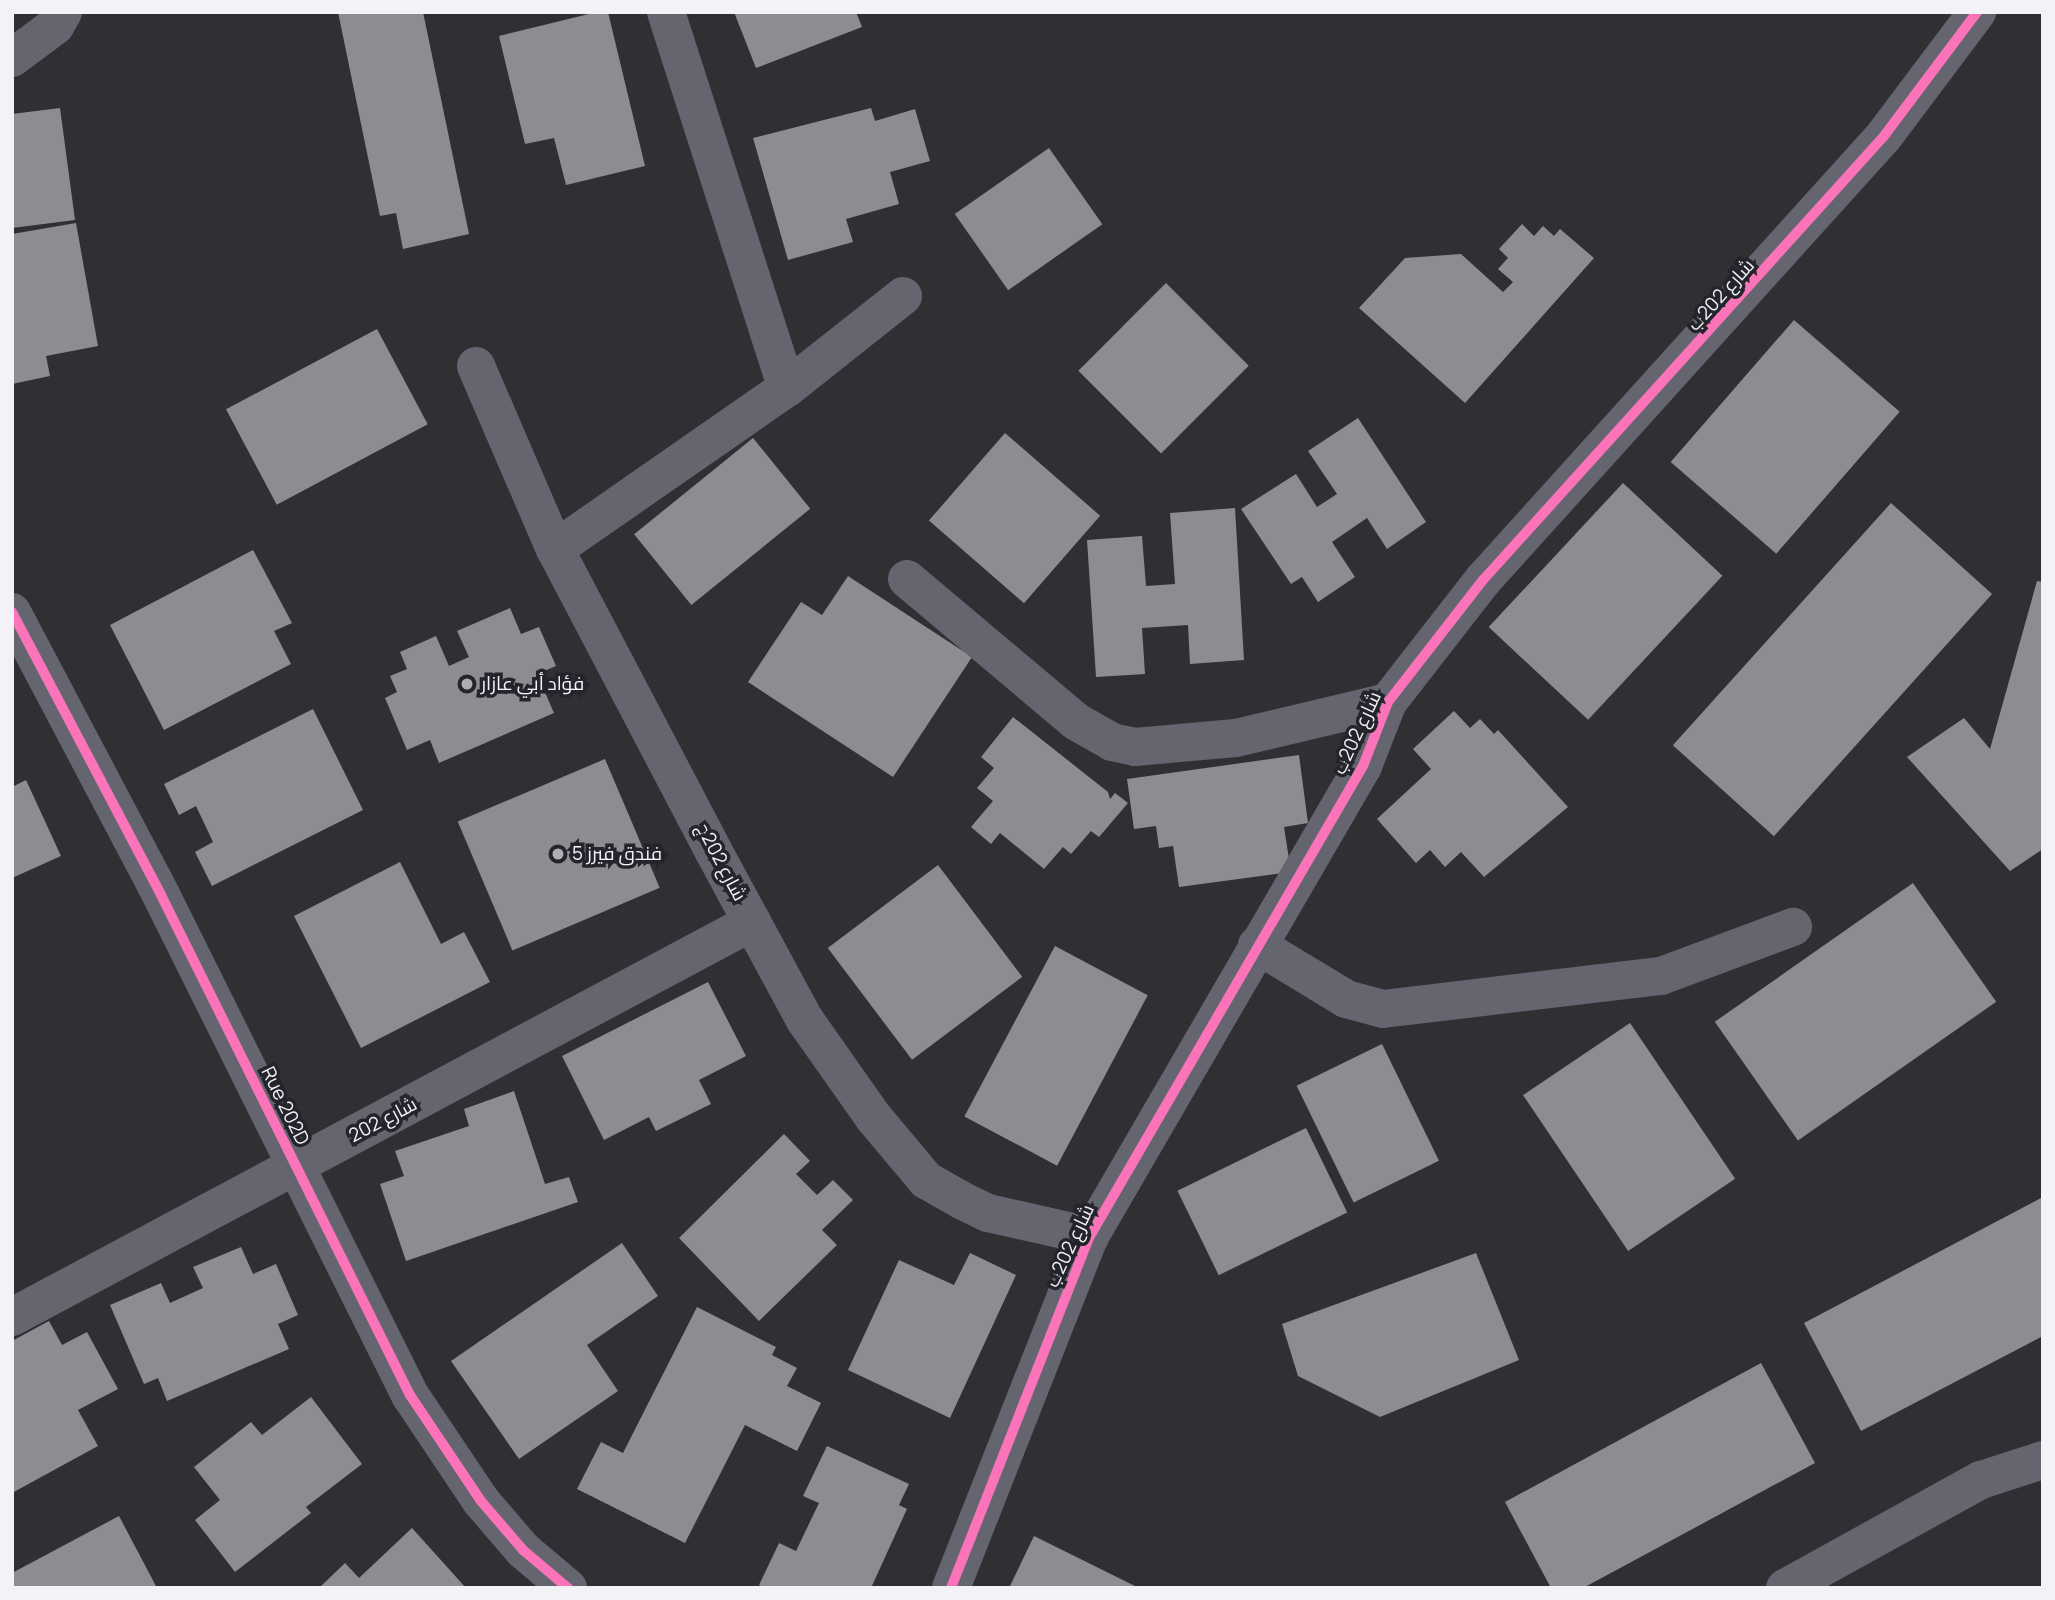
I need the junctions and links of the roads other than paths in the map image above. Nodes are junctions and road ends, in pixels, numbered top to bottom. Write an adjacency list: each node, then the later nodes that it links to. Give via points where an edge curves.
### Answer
1 (63, 12): 4 (street, via 55,26)
2 (666, 12): 7 (street)
3 (1977, 12): 11 (street, شارع 202ب, via 1884,136 1483,580)
4 (12, 58)
5 (903, 296): 7 (street)
6 (476, 366): 8 (street, شارع 202ج)
7 (787, 388): 8 (street)
8 (555, 549): 12 (street, شارع 202ج)
9 (907, 579): 11 (street, via 1077,722 1112,742 1135,747 1236,738)
10 (12, 612): 15 (street, Rue 202D)
11 (1388, 702): 14 (street, شارع 202ب, via 1363,766)
12 (752, 922): 15 (street, شارع 202); 16 (street, شارع 202ج, via 805,1020 901,1155 926,1180 988,1213)
13 (1793, 927): 14 (street, via 1661,976 1383,1009 1346,999)
14 (1257, 945): 16 (street, شارع 202ب)
15 (296, 1167): 17 (street, شارع 202); 19 (street, Rue 202D, via 410,1395 481,1501 523,1550)
16 (1090, 1236): 20 (street, شارع 202ب)
17 (12, 1317)
18 (2043, 1460): 21 (street, via 1981,1480)
19 (568, 1588)
20 (951, 1588)
21 (1785, 1588)

